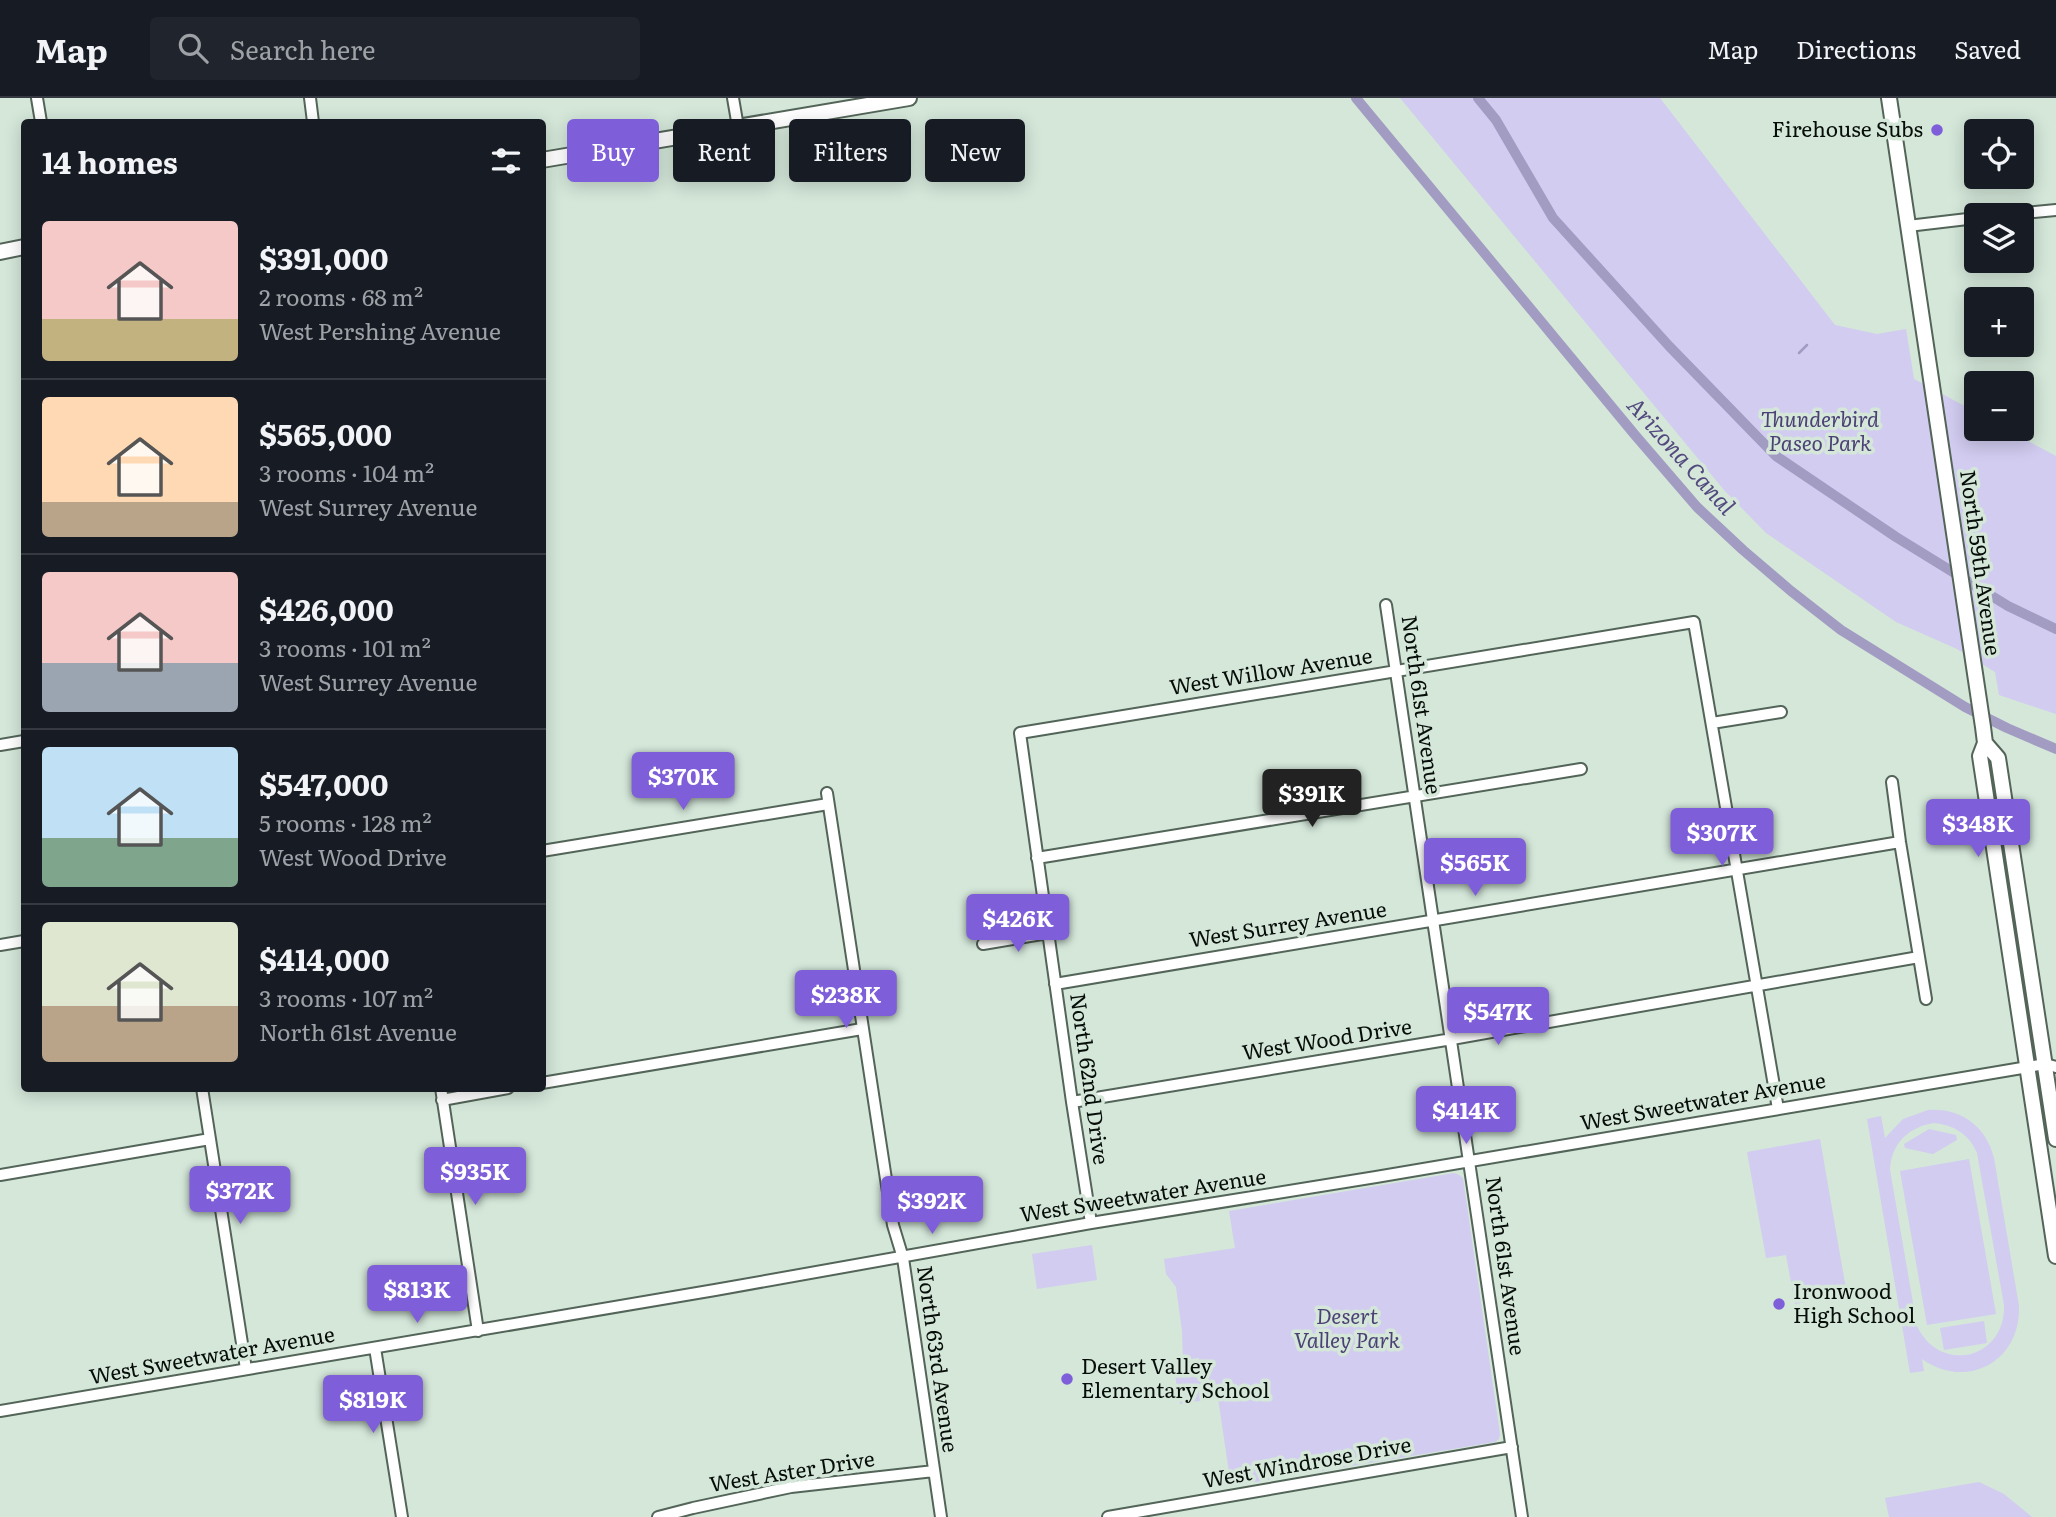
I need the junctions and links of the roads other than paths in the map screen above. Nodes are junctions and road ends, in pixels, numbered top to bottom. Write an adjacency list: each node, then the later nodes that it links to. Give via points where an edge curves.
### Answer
1 (37, 98): 6 (street)
2 (310, 98): 7 (street)
3 (733, 98): 8 (street)
4 (909, 98): 9 (main road)
5 (1889, 98): 15 (main road, North 59th Avenue)
6 (40, 119)
7 (313, 119)
8 (737, 119)
9 (775, 121)
10 (673, 138): 11 (main road)
11 (546, 159)
12 (2056, 210): 13 (street)
13 (2034, 212)
14 (1964, 219): 15 (street)
15 (1908, 226): 24 (main road, North 59th Avenue)
16 (21, 248): 17 (main road)
17 (0, 252)
18 (1386, 605): 19 (street, North 61st Avenue)
19 (1396, 671): 21 (street, West Willow Avenue, via 1694,622); 22 (street, West Willow Avenue); 28 (street, North 61st Avenue)
20 (1781, 712): 21 (street)
21 (1712, 723): 32 (street)
22 (1020, 733): 31 (street, North 62nd Drive)
23 (21, 742): 25 (street)
24 (1985, 743): 44 (main road, North 59th Avenue, via 1998,758); 45 (main road, North 59th Avenue, via 1980,756)
25 (0, 745)
26 (1581, 768): 28 (street)
27 (1892, 782): 29 (street)
28 (1415, 796): 31 (street); 33 (street, North 61st Avenue)
29 (1900, 842): 32 (street, West Surrey Avenue); 38 (street)
30 (546, 850): 42 (street, North 63rd Avenue, via 828,798)
31 (1037, 859): 34 (street, North 62nd Drive)
32 (1738, 869): 33 (street, West Surrey Avenue); 40 (street)
33 (1433, 921): 39 (street, West Surrey Avenue); 43 (street, North 61st Avenue)
34 (1048, 933): 36 (street); 39 (street, North 62nd Drive)
35 (21, 942): 37 (street)
36 (983, 944)
37 (0, 945)
38 (1919, 957): 40 (street, West Wood Drive); 41 (street)
39 (1055, 984): 50 (street, North 62nd Drive)
40 (1758, 985): 43 (street, West Wood Drive); 51 (street)
41 (1926, 999)
42 (862, 1029): 46 (street); 58 (street, North 63rd Avenue, via 893,1225)
43 (1452, 1039): 50 (street, West Wood Drive); 54 (street, North 61st Avenue)
44 (2052, 1063): 45 (street, West Sweetwater Avenue); 53 (main road, North 59th Avenue)
45 (2028, 1067): 51 (street, West Sweetwater Avenue); 57 (main road, North 59th Avenue)
46 (546, 1082)
47 (203, 1092): 52 (street)
48 (463, 1092): 49 (street)
49 (441, 1094): 59 (street)
50 (1072, 1102): 56 (street, North 62nd Drive)
51 (1778, 1109): 54 (street, West Sweetwater Avenue)
52 (210, 1139): 55 (street); 61 (street)
53 (2056, 1139)
54 (1470, 1161): 56 (street, West Sweetwater Avenue); 63 (street, North 61st Avenue)
55 (0, 1175)
56 (1091, 1223): 58 (street, West Sweetwater Avenue)
57 (2056, 1256)
58 (903, 1258): 59 (street, West Sweetwater Avenue); 64 (street, North 63rd Avenue)
59 (478, 1331): 60 (street, West Sweetwater Avenue)
60 (375, 1348): 61 (street, West Sweetwater Avenue); 65 (street)
61 (246, 1369): 62 (street, West Sweetwater Avenue)
62 (0, 1411)
63 (1512, 1447): 68 (street, West Windrose Drive); 69 (street, North 61st Avenue)
64 (934, 1471): 66 (street, West Aster Drive, via 791,1488); 67 (street, North 63rd Avenue)
65 (402, 1517)
66 (658, 1517)
67 (941, 1517)
68 (1108, 1517)
69 (1522, 1517)

